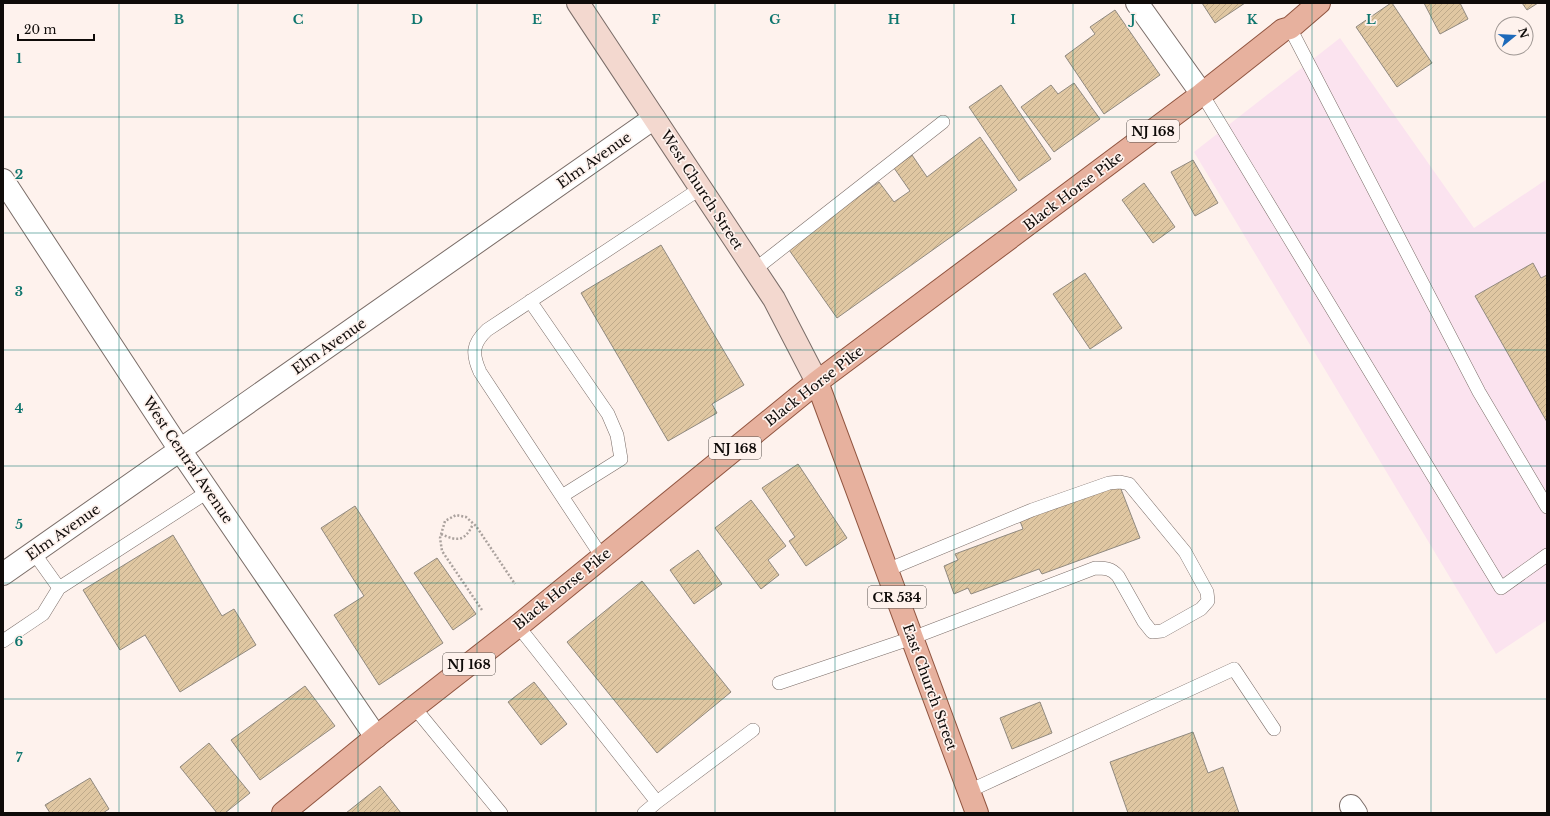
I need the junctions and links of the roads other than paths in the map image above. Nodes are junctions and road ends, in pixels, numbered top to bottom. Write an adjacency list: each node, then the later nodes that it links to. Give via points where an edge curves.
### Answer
1 (578, 3): 6 (main road, West Church Street / CR 534)
2 (1137, 3): 5 (street)
3 (1319, 3): 4 (main road, Black Horse Pike / NJ 168)
4 (1290, 28): 5 (main road, Black Horse Pike / NJ 168, via 1283,30); 16 (lane, via 1479,392)
5 (1202, 94): 12 (main road, Black Horse Pike / NJ 168); 18 (lane, via 1501,588)
6 (654, 118): 9 (main road, West Church Street / CR 534); 13 (street, Elm Avenue)
7 (943, 122): 10 (lane)
8 (3, 180): 13 (street, West Central Avenue)
9 (701, 188): 10 (main road, West Church Street / CR 534); 11 (lane)
10 (754, 270): 12 (main road, West Church Street / CR 534, via 774,299)
11 (530, 301): 15 (lane, via 480,336 475,344 474,358 480,372); 15 (lane, via 608,414 617,435 621,459)
12 (817, 382): 19 (main road, Black Horse Pike / NJ 168); 20 (main road, East Church Street / CR 534)
13 (180, 450): 14 (street, West Central Avenue); 17 (street, Elm Avenue)
14 (209, 492): 22 (lane); 30 (street, West Central Avenue)
15 (562, 496): 19 (lane)
16 (1547, 507)
17 (34, 553): 21 (street, Elm Avenue); 22 (lane)
18 (1547, 555)
19 (602, 556): 23 (main road, Black Horse Pike / NJ 168)
20 (887, 570): 24 (main road, East Church Street / CR 534); 24 (lane, via 1032,510 1109,483 1120,482 1129,484 1137,492 1150,512 1185,552 1207,592 1208,601 1201,609 1162,631 1152,632 1114,571 1095,568)
21 (3, 574)
22 (59, 588): 25 (lane, via 43,614)
23 (518, 626): 27 (main road, Black Horse Pike / NJ 168); 32 (lane)
24 (912, 638): 26 (lane); 31 (main road, East Church Street / CR 534)
25 (3, 641)
26 (779, 683)
27 (414, 707): 30 (main road, Black Horse Pike / NJ 168); 34 (lane)
28 (1274, 729): 31 (lane, via 1234,669)
29 (754, 730): 32 (lane)
30 (376, 737): 33 (main road, Black Horse Pike / NJ 168)
31 (969, 791): 36 (main road, East Church Street / CR 534)
32 (657, 802): 35 (lane)
33 (283, 813)
34 (501, 813)
35 (644, 813)
36 (977, 813)

